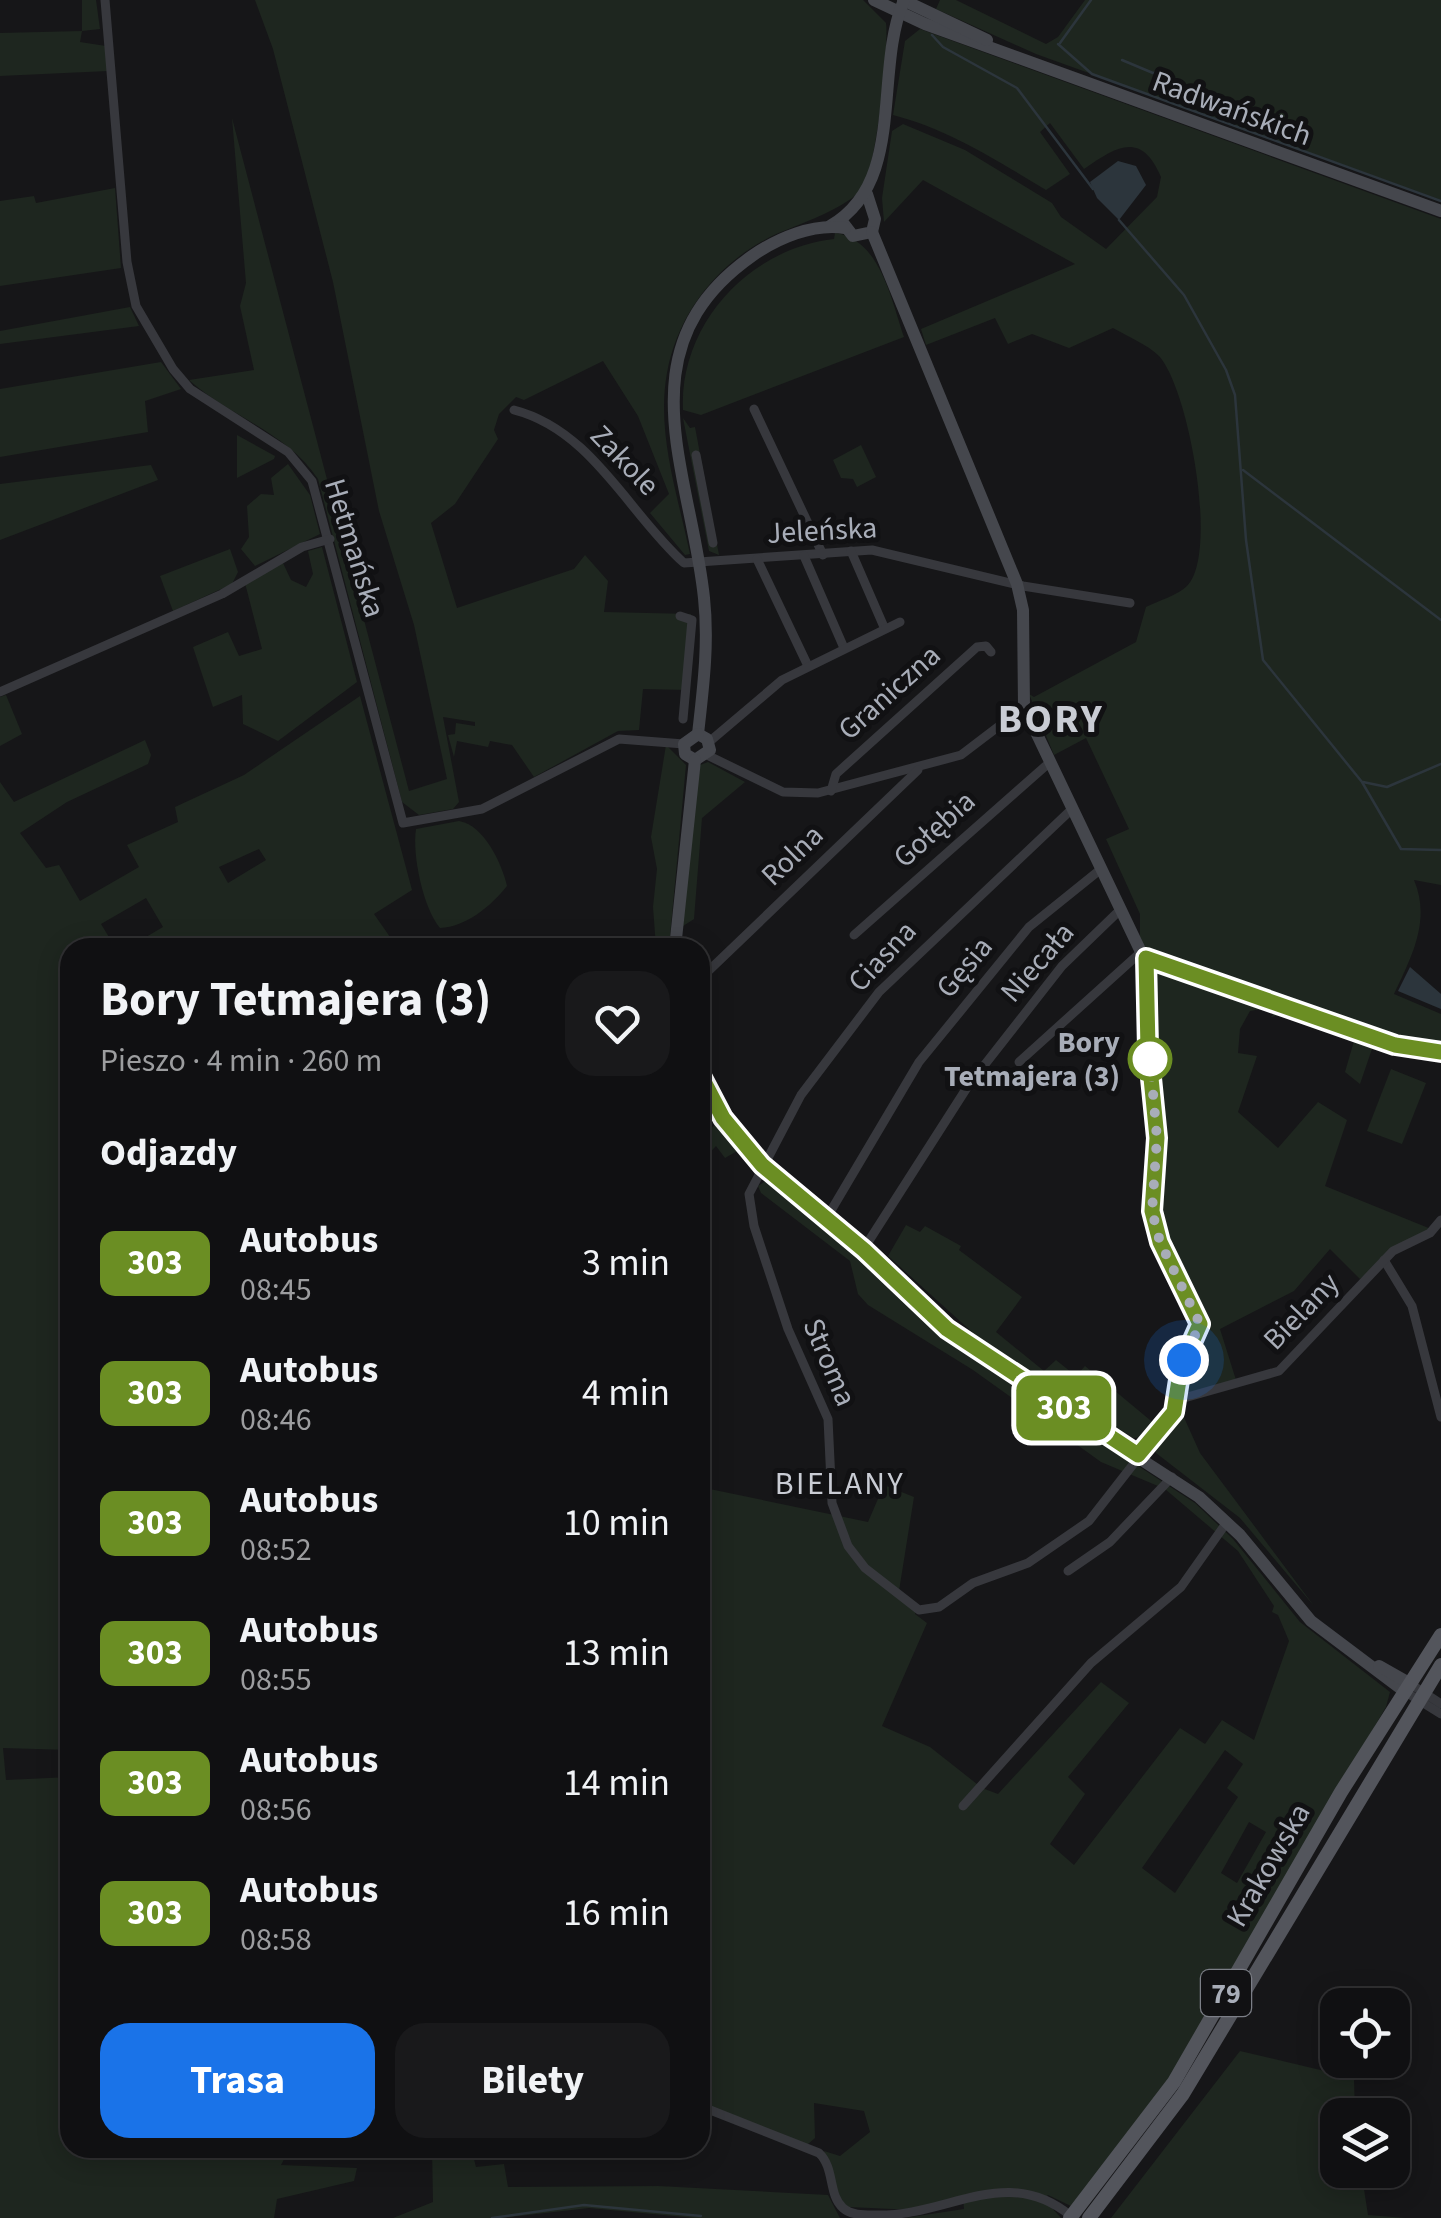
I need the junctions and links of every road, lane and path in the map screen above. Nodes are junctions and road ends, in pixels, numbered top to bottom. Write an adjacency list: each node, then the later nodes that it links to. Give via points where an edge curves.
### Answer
1 (105, 0): 13 (street, Hetmańska, via 136,306 190,389 288,452 306,471)
2 (874, 0): 3 (street, Radwańskich); 4 (street)
3 (905, 5): 4 (street); 5 (street); 7 (street, Radwańskich, via 1006,51)
4 (893, 31): 5 (street)
5 (888, 80): 6 (street)
6 (865, 203): 8 (street); 9 (street, via 874,219)
7 (1441, 211)
8 (844, 223): 9 (street, via 853,236); 19 (street, via 796,234 752,256 716,289 690,328 671,401)
9 (870, 238): 20 (street)
10 (754, 409): 16 (street)
11 (514, 410): 19 (street, Zakole, via 547,423 585,452)
12 (696, 455): 14 (street)
13 (330, 539): 28 (street); 33 (street, Hetmańska, via 403,823 482,809 619,739)
14 (713, 543)
15 (851, 551): 16 (street, Jeleńska); 20 (street, Jeleńska, via 895,552); 24 (street)
16 (823, 555): 17 (street, Jeleńska)
17 (804, 556): 18 (street, Jeleńska); 25 (street)
18 (757, 558): 19 (street, Jeleńska); 27 (street)
19 (692, 563): 30 (street, via 706,632)
20 (1017, 584): 21 (street, Jeleńska); 31 (street)
21 (1130, 603)
22 (680, 616): 29 (street, via 692,620)
23 (900, 622): 24 (street)
24 (884, 627): 25 (street)
25 (844, 648): 27 (street)
26 (991, 652): 37 (street, Graniczna, via 977,647 836,774)
27 (808, 666): 34 (street)
28 (0, 692)
29 (682, 702): 30 (street); 32 (street)
30 (702, 704): 34 (street)
31 (1024, 707): 35 (street); 36 (street, via 960,754)
32 (683, 719)
33 (684, 744): 34 (street)
34 (702, 748): 37 (street, via 782,792); 42 (street)
35 (1049, 763): 38 (street); 41 (street, Gołębia)
36 (920, 768): 37 (street); 44 (street, Rolna)
37 (831, 791)
38 (1072, 808): 39 (street); 48 (street, Ciasna, via 879,992 802,1095)
39 (1101, 869): 40 (street); 49 (street, Gęsia, via 1029,928 919,1062)
40 (1120, 910): 43 (street); 51 (street, Niecała, via 1062,966 968,1086)
41 (854, 935)
42 (676, 938)
43 (1144, 955): 45 (street, via 1395,1045); 46 (street); 53 (street, via 1157,1138 1152,1211 1200,1324 1181,1367)
44 (710, 969)
45 (1441, 1052)
46 (1020, 1062)
47 (710, 1093): 48 (street)
48 (762, 1165): 49 (street); 55 (street, Stroma, via 749,1194 750,1210 788,1329 828,1419 832,1503 858,1562 919,1610 1028,1564 1074,1534)
49 (826, 1219): 51 (street)
50 (1441, 1220): 52 (street, Bielany)
51 (868, 1254): 55 (street, via 974,1350)
52 (1384, 1260): 53 (street, Bielany, via 1279,1371); 54 (street, via 1412,1306)
53 (1177, 1400): 55 (street)
54 (1441, 1417)
55 (1138, 1455): 56 (street)
56 (1172, 1477): 57 (street); 58 (street, via 1110,1542)
57 (1226, 1522): 61 (street, via 1312,1621); 65 (street, via 1180,1587 1091,1663)
58 (1068, 1571)
59 (1441, 1634): 61 (main road, Krakowska / 79)
60 (1441, 1665): 62 (main road, Krakowska / 79)
61 (1406, 1687): 62 (street); 67 (main road, Krakowska / 79, via 1174,2082)
62 (1420, 1696): 63 (street); 64 (street); 68 (main road, Krakowska / 79, via 1182,2094)
63 (1441, 1704)
64 (1441, 1714)
65 (964, 1806)
66 (710, 2110): 67 (street, via 818,2153 844,2209 878,2216 930,2212 1009,2190 1047,2198)
67 (1071, 2217)
68 (1088, 2218)

